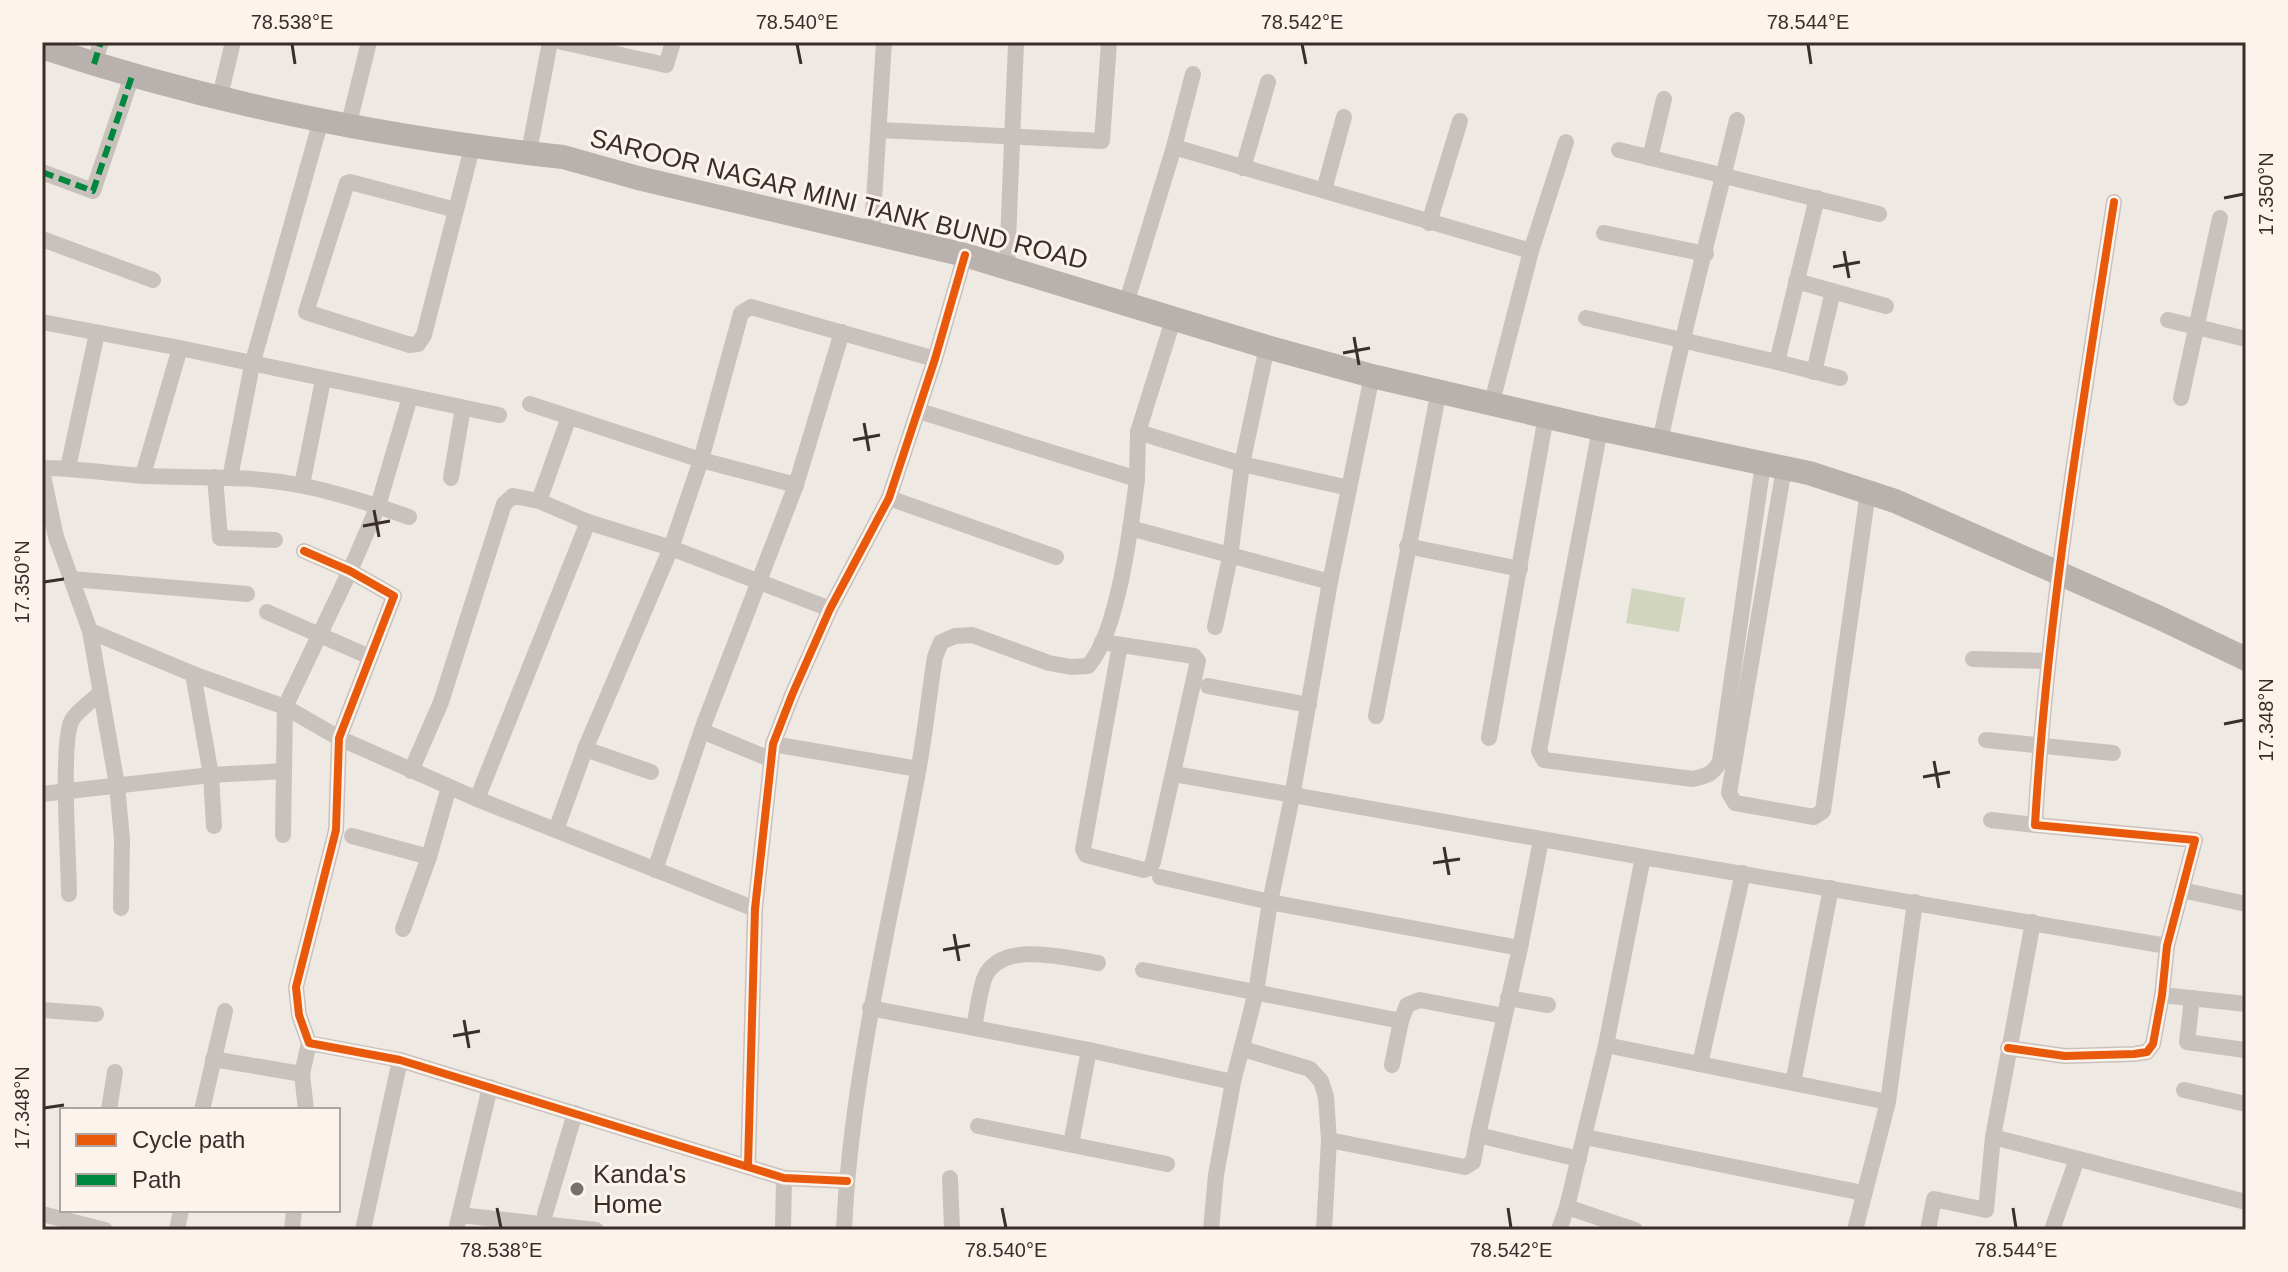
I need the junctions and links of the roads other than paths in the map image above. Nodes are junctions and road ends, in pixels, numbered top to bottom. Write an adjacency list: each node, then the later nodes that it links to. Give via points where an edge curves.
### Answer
1 (233, 42): 14 (street)
2 (369, 42): 20 (street)
3 (550, 42): 27 (street)
4 (562, 42): 5 (street, via 666,65)
5 (673, 42)
6 (884, 42): 21 (street)
7 (1016, 42): 22 (street)
8 (1109, 42): 22 (street, via 1102,141)
9 (42, 47): 10 (main road, SAROOR NAGAR MINI TANK BUND ROAD)
10 (98, 53): 12 (main road, SAROOR NAGAR MINI TANK BUND ROAD)
11 (1193, 74): 25 (street)
12 (132, 76): 14 (main road, SAROOR NAGAR MINI TANK BUND ROAD); 30 (street, via 93,191)
13 (1268, 82): 29 (street)
14 (220, 96): 17 (main road, SAROOR NAGAR MINI TANK BUND ROAD)
15 (1664, 99): 28 (street)
16 (1344, 117): 32 (street)
17 (321, 120): 20 (main road, SAROOR NAGAR MINI TANK BUND ROAD); 64 (street)
18 (1737, 120): 31 (street)
19 (1460, 121): 38 (street)
20 (348, 127): 24 (main road, SAROOR NAGAR MINI TANK BUND ROAD)
21 (880, 130): 22 (street); 39 (street)
22 (1012, 135): 45 (street)
23 (1566, 142): 42 (street)
24 (473, 144): 27 (main road, SAROOR NAGAR MINI TANK BUND ROAD); 35 (street)
25 (1174, 147): 29 (street); 49 (street)
26 (1619, 150): 28 (street)
27 (529, 152): 39 (main road, SAROOR NAGAR MINI TANK BUND ROAD)
28 (1650, 158): 31 (street)
29 (1243, 168): 32 (street)
30 (42, 172)
31 (1723, 177): 33 (street); 43 (street)
32 (1324, 190): 38 (street)
33 (1817, 198): 36 (street); 47 (street)
34 (2114, 202): 109 (street)
35 (456, 210): 35 (street, via 418,344 306,312 347,183)
36 (1879, 214)
37 (2220, 218): 55 (street)
38 (1429, 223): 42 (street)
39 (872, 232): 44 (main road, SAROOR NAGAR MINI TANK BUND ROAD)
40 (1604, 233): 43 (street)
41 (42, 239): 46 (street)
42 (1531, 251): 72 (street)
43 (1706, 254): 59 (street)
44 (965, 255): 45 (main road, SAROOR NAGAR MINI TANK BUND ROAD); 62 (street)
45 (1007, 266): 49 (main road, SAROOR NAGAR MINI TANK BUND ROAD)
46 (153, 280)
47 (1796, 281): 48 (street); 63 (street)
48 (1833, 291): 50 (street); 65 (street)
49 (1126, 304): 51 (main road, SAROOR NAGAR MINI TANK BUND ROAD)
50 (1886, 306)
51 (1174, 317): 60 (main road, SAROOR NAGAR MINI TANK BUND ROAD); 80 (street)
52 (1586, 318): 59 (street)
53 (2168, 320): 55 (street)
54 (42, 322): 57 (street)
55 (2196, 327): 58 (street); 71 (street)
56 (842, 332): 62 (street); 82 (street, via 745,309); 92 (street)
57 (97, 333): 61 (street); 85 (street)
58 (2246, 339)
59 (1681, 340): 63 (street); 81 (street)
60 (1267, 347): 66 (main road, SAROOR NAGAR MINI TANK BUND ROAD); 83 (street)
61 (180, 348): 64 (street); 87 (street)
62 (935, 359): 75 (street)
63 (1777, 362): 65 (street)
64 (252, 365): 68 (street); 88 (street)
65 (1814, 372): 67 (street)
66 (1372, 376): 69 (main road, SAROOR NAGAR MINI TANK BUND ROAD); 93 (street)
67 (1840, 378)
68 (323, 380): 70 (street); 91 (street)
69 (1439, 390): 72 (main road, SAROOR NAGAR MINI TANK BUND ROAD); 102 (street)
70 (410, 397): 74 (street); 97 (street)
71 (2181, 398)
72 (1492, 402): 77 (main road, SAROOR NAGAR MINI TANK BUND ROAD)
73 (530, 404): 78 (street)
74 (463, 408): 76 (street); 89 (street)
75 (919, 411): 90 (street); 95 (street)
76 (499, 415)
77 (1546, 416): 79 (main road, SAROOR NAGAR MINI TANK BUND ROAD); 107 (street)
78 (569, 417): 82 (street); 96 (street)
79 (1600, 429): 81 (main road, SAROOR NAGAR MINI TANK BUND ROAD); 84 (street, via 1539,751 1544,760 1693,779 1716,769)
80 (1138, 432): 83 (street); 90 (street)
81 (1660, 442): 84 (main road, SAROOR NAGAR MINI TANK BUND ROAD)
82 (701, 460): 92 (street); 103 (street)
83 (1242, 464): 93 (street); 106 (street)
84 (1774, 466): 94 (main road, SAROOR NAGAR MINI TANK BUND ROAD); 94 (street, via 1729,793 1735,803 1814,817 1823,811)
85 (68, 468): 86 (street); 87 (street)
86 (42, 470): 110 (street, via 56,537)
87 (143, 475): 88 (street)
88 (222, 477): 91 (street); 101 (street, via 220,538)
89 (451, 478)
90 (1137, 479): 100 (street)
91 (302, 485): 97 (street)
92 (796, 485): 111 (street)
93 (1349, 488): 112 (street)
94 (1868, 492): 109 (main road, SAROOR NAGAR MINI TANK BUND ROAD)
95 (889, 498): 105 (street); 114 (street)
96 (539, 501): 99 (street); 141 (street, via 513,496 504,504 441,702)
97 (378, 506): 98 (street); 108 (street)
98 (409, 517)
99 (588, 522): 103 (street); 150 (street)
100 (1130, 528): 106 (street); 119 (street, via 1107,637)
101 (275, 540)
102 (1407, 546): 107 (street); 130 (street)
103 (671, 548): 111 (street); 136 (street)
104 (304, 551): 108 (street)
105 (1056, 557)
106 (1230, 557): 112 (street); 116 (street)
107 (1520, 569): 133 (street)
108 (350, 571): 118 (street); 120 (street, via 394,596)
109 (2058, 572): 123 (main road, SAROOR NAGAR MINI TANK BUND ROAD); 124 (street)
110 (72, 579): 113 (street); 117 (street)
111 (760, 582): 114 (street); 131 (street)
112 (1330, 582): 128 (street)
113 (247, 594)
114 (830, 609): 137 (street)
115 (267, 612): 118 (street)
116 (1215, 627)
117 (90, 631): 125 (street); 127 (street)
118 (318, 633): 120 (street); 129 (street)
119 (1097, 653): 121 (street); 121 (street); 139 (street, via 1071,667 972,635 941,642)
120 (370, 657): 132 (street)
121 (1118, 658): 121 (street, via 1083,849 1086,855 1144,870 1153,862 1198,661 1194,656)
122 (1973, 659): 124 (street)
123 (2246, 659)
124 (2048, 661): 135 (street)
125 (193, 674): 129 (street); 143 (street)
126 (1208, 686): 128 (street)
127 (99, 694): 145 (street); 147 (street, via 70,724)
128 (1309, 705): 149 (street)
129 (285, 707): 132 (street); 140 (street)
130 (1376, 716)
131 (702, 731): 137 (street); 160 (street)
132 (339, 738): 141 (street); 190 (street, via 336,830 296,987)
133 (1489, 738)
134 (1986, 740): 135 (street)
135 (2039, 747): 138 (street); 152 (street)
136 (585, 749): 142 (street); 154 (street)
137 (772, 752): 139 (street); 170 (street)
138 (2113, 753)
139 (918, 769): 183 (street)
140 (284, 771): 143 (street); 155 (street)
141 (411, 771): 146 (street)
142 (651, 772)
143 (211, 775): 145 (street); 153 (street)
144 (1180, 775): 149 (street)
145 (117, 785): 147 (street); 169 (street)
146 (449, 787): 150 (street); 158 (street)
147 (66, 790): 148 (street); 165 (street)
148 (42, 794)
149 (1292, 797): 157 (street); 166 (street)
150 (477, 799): 154 (street)
151 (1991, 820): 152 (street)
152 (2035, 825): 164 (street, via 2195,840)
153 (214, 826)
154 (556, 830): 160 (street)
155 (283, 835)
156 (352, 836): 158 (street)
157 (1541, 840): 159 (street); 174 (street)
158 (429, 857): 172 (street)
159 (1643, 857): 161 (street); 191 (street)
160 (655, 870): 170 (street)
161 (1743, 873): 163 (street); 198 (street)
162 (1160, 877): 166 (street)
163 (1831, 888): 167 (street); 203 (street)
164 (2182, 890): 168 (street); 173 (street)
165 (69, 894)
166 (1270, 902): 174 (street); 177 (street)
167 (1915, 902): 171 (street); 206 (street)
168 (2246, 904)
169 (121, 908)
170 (755, 909): 221 (street)
171 (2033, 922): 173 (street); 192 (street)
172 (403, 929)
173 (2167, 946): 178 (street)
174 (1520, 948): 179 (street)
175 (1098, 963): 189 (street, via 1033,953 996,963 985,977)
176 (1143, 970): 177 (street)
177 (1256, 992): 188 (street); 193 (street)
178 (2162, 995): 180 (street); 192 (street, via 2147,1052 2065,1056)
179 (1508, 998): 182 (street); 187 (street)
180 (2192, 998): 181 (street); 195 (street, via 2187,1042)
181 (2246, 1004)
182 (1548, 1005)
183 (870, 1008): 189 (street); 224 (street)
184 (42, 1010): 186 (street)
185 (225, 1011): 196 (street)
186 (96, 1014)
187 (1504, 1016): 188 (street, via 1420,1000 1407,1005); 213 (street)
188 (1401, 1021): 199 (street)
189 (974, 1028): 194 (street)
190 (309, 1043): 197 (street); 201 (street)
191 (1606, 1045): 198 (street); 214 (street)
192 (2008, 1048): 215 (street)
193 (1243, 1049): 202 (street); 216 (street, via 1316,1075 1326,1097)
194 (1089, 1050): 202 (street); 217 (street)
195 (2245, 1050)
196 (213, 1059): 201 (street); 209 (street)
197 (400, 1060): 204 (street); 233 (street)
198 (1700, 1064): 203 (street)
199 (1392, 1065)
200 (115, 1072): 208 (street)
201 (302, 1074): 210 (street)
202 (1233, 1082): 238 (street)
203 (1793, 1083): 206 (street)
204 (490, 1087): 211 (street); 231 (street)
205 (2184, 1090): 207 (street)
206 (1888, 1102): 225 (street)
207 (2246, 1104)
208 (109, 1108)
209 (202, 1108)
210 (306, 1108)
211 (575, 1113): 221 (street); 229 (street)
212 (978, 1126): 217 (street)
213 (1478, 1135): 216 (street, via 1473,1162 1465,1167); 218 (street)
214 (1585, 1137): 218 (street); 225 (street)
215 (1993, 1137): 219 (street); 243 (street, via 1986,1210 1934,1199)
216 (1329, 1140): 239 (street)
217 (1071, 1144): 220 (street)
218 (1579, 1159): 227 (street)
219 (2077, 1159): 226 (street); 244 (street)
220 (1167, 1164)
221 (748, 1166): 222 (street)
222 (784, 1178): 224 (street); 235 (street)
223 (950, 1178): 237 (street)
224 (847, 1181): 236 (street)
225 (1863, 1193): 242 (street)
226 (2246, 1202)
227 (1567, 1207): 240 (street); 241 (street)
228 (42, 1214): 230 (street)
229 (545, 1214)
230 (87, 1217): 232 (street)
231 (458, 1222): 234 (street)
232 (105, 1230)
233 (363, 1230)
234 (596, 1230)
235 (783, 1230)
236 (844, 1230)
237 (952, 1230)
238 (1211, 1230)
239 (1324, 1230)
240 (1559, 1230)
241 (1635, 1230)
242 (1855, 1230)
243 (1928, 1230)
244 (2052, 1230)

